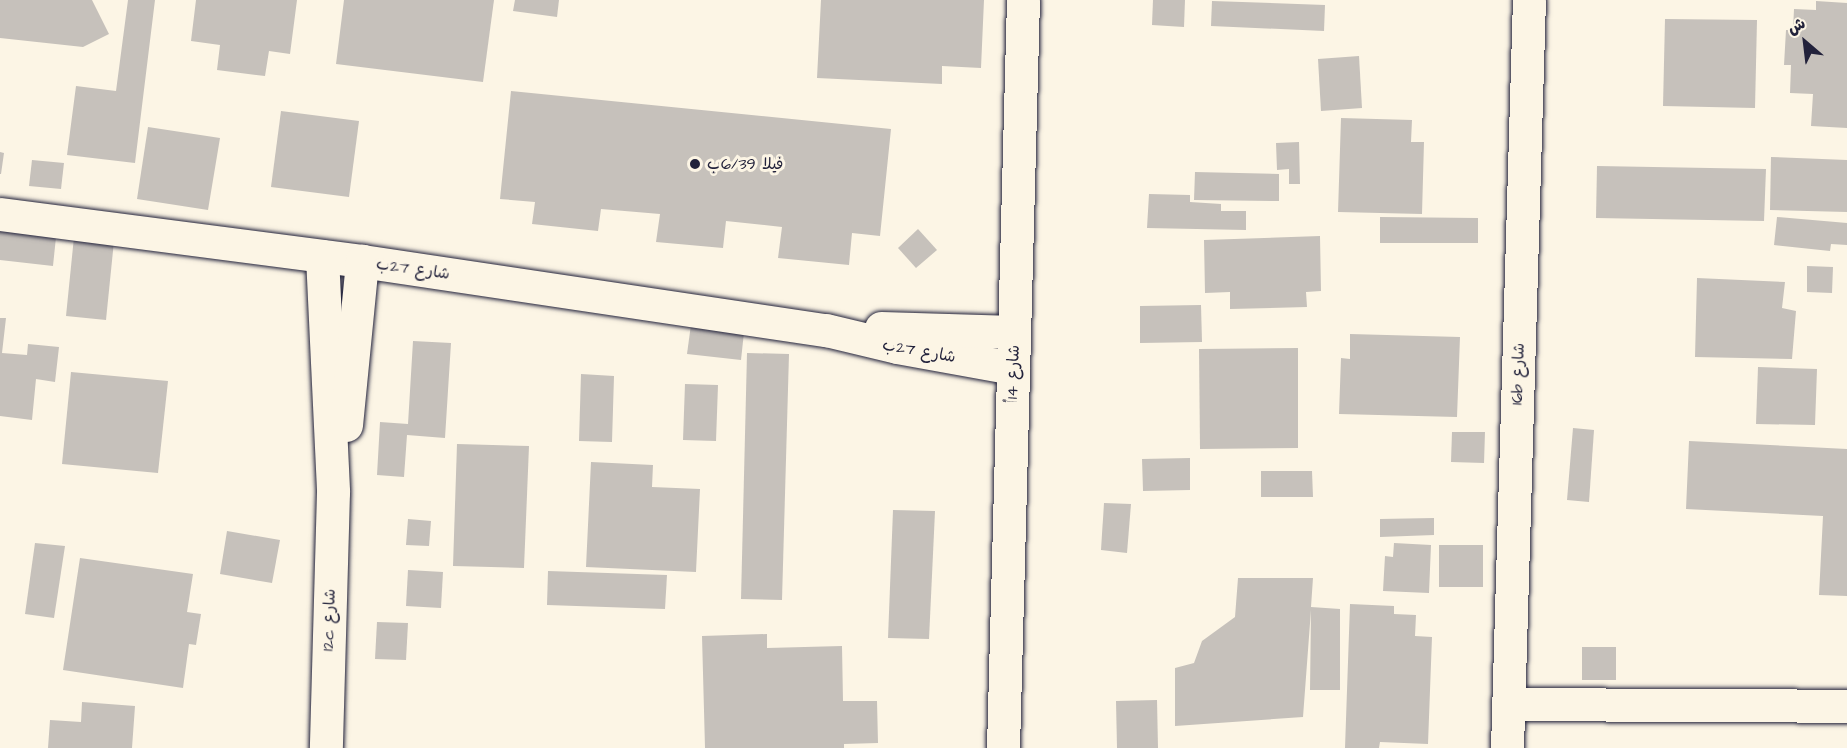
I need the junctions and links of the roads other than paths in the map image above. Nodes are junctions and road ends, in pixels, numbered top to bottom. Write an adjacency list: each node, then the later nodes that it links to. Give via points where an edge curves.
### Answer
1 (1023, 0): 7 (street, شارع 14أ)
2 (1529, 0): 10 (street, 16b شارع)
3 (0, 214): 4 (street, شارع 27ب)
4 (322, 256): 5 (street, شارع 27ب); 9 (street, 12c شارع)
5 (362, 261): 6 (street, شارع 27ب); 9 (street, 12c شارع, via 344,439)
6 (826, 330): 7 (street, شارع 27ب); 8 (street, شارع 27ب)
7 (1014, 332): 8 (street, شارع 14أ)
8 (1013, 368): 13 (street, شارع 14أ)
9 (333, 492): 12 (street, 12c شارع)
10 (1509, 704): 11 (street); 14 (street, 16b شارع)
11 (1847, 706)
12 (326, 748)
13 (1003, 748)
14 (1507, 748)

